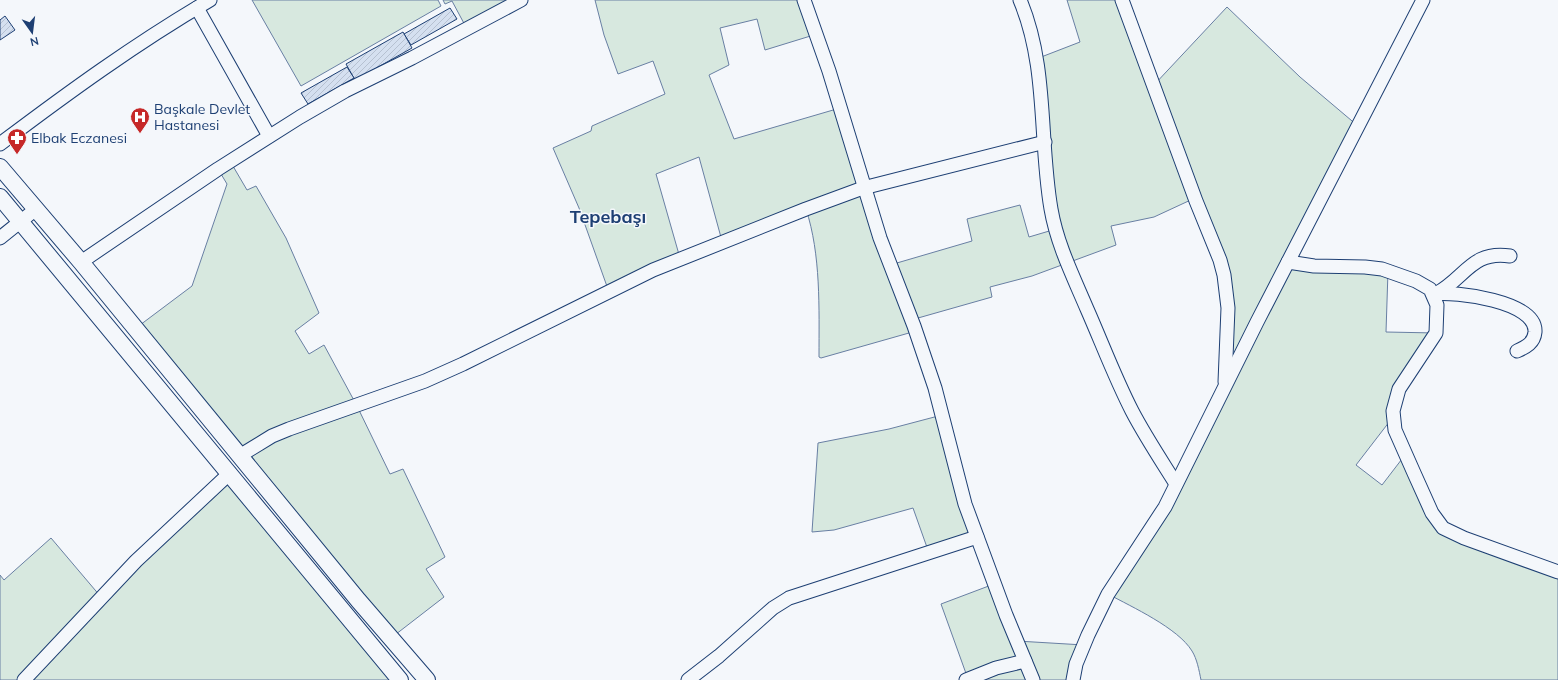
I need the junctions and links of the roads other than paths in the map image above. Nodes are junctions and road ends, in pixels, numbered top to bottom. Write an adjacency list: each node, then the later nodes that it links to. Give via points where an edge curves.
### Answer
1 (210, 0): 7 (street)
2 (521, 0): 8 (street, via 345,91)
3 (804, 0): 12 (street, via 829,71)
4 (1020, 0): 9 (street, via 1030,28 1042,95)
5 (1122, 0): 22 (street, via 1224,275 1228,308)
6 (1423, 0): 19 (street)
7 (196, 8): 8 (street); 10 (street, via 97,71)
8 (269, 136): 18 (street)
9 (1044, 142): 12 (street); 25 (street, via 1051,210 1071,272 1132,411)
10 (0, 144)
11 (0, 167): 14 (main road)
12 (863, 188): 23 (street, via 667,264 463,364 387,396 289,429); 26 (street, via 925,357 956,473)
13 (0, 197): 15 (main road)
14 (36, 209): 15 (street); 18 (main road)
15 (20, 222): 16 (street); 24 (main road)
16 (0, 238)
17 (1510, 256): 20 (street, via 1497,254 1484,257)
18 (81, 262): 23 (main road)
19 (1288, 262): 20 (street, via 1314,266 1382,269 1425,284); 22 (street)
20 (1435, 293): 21 (street, via 1503,303 1522,310 1532,320 1535,331 1531,343); 27 (street, via 1438,314 1436,333 1400,389 1393,411 1395,430 1411,467 1432,513 1443,528)
21 (1517, 351)
22 (1224, 388): 25 (street)
23 (241, 455): 31 (main road, via 358,600)
24 (230, 473): 29 (street, via 136,561); 30 (main road)
25 (1176, 484): 35 (street, via 1150,532 1108,594 1088,635)
26 (977, 537): 28 (street); 32 (street, via 789,598 773,608)
27 (1558, 572)
28 (1025, 661): 33 (street, via 996,668); 34 (street)
29 (24, 680)
30 (400, 680)
31 (427, 680)
32 (688, 680)
33 (966, 680)
34 (1033, 680)
35 (1072, 680)

